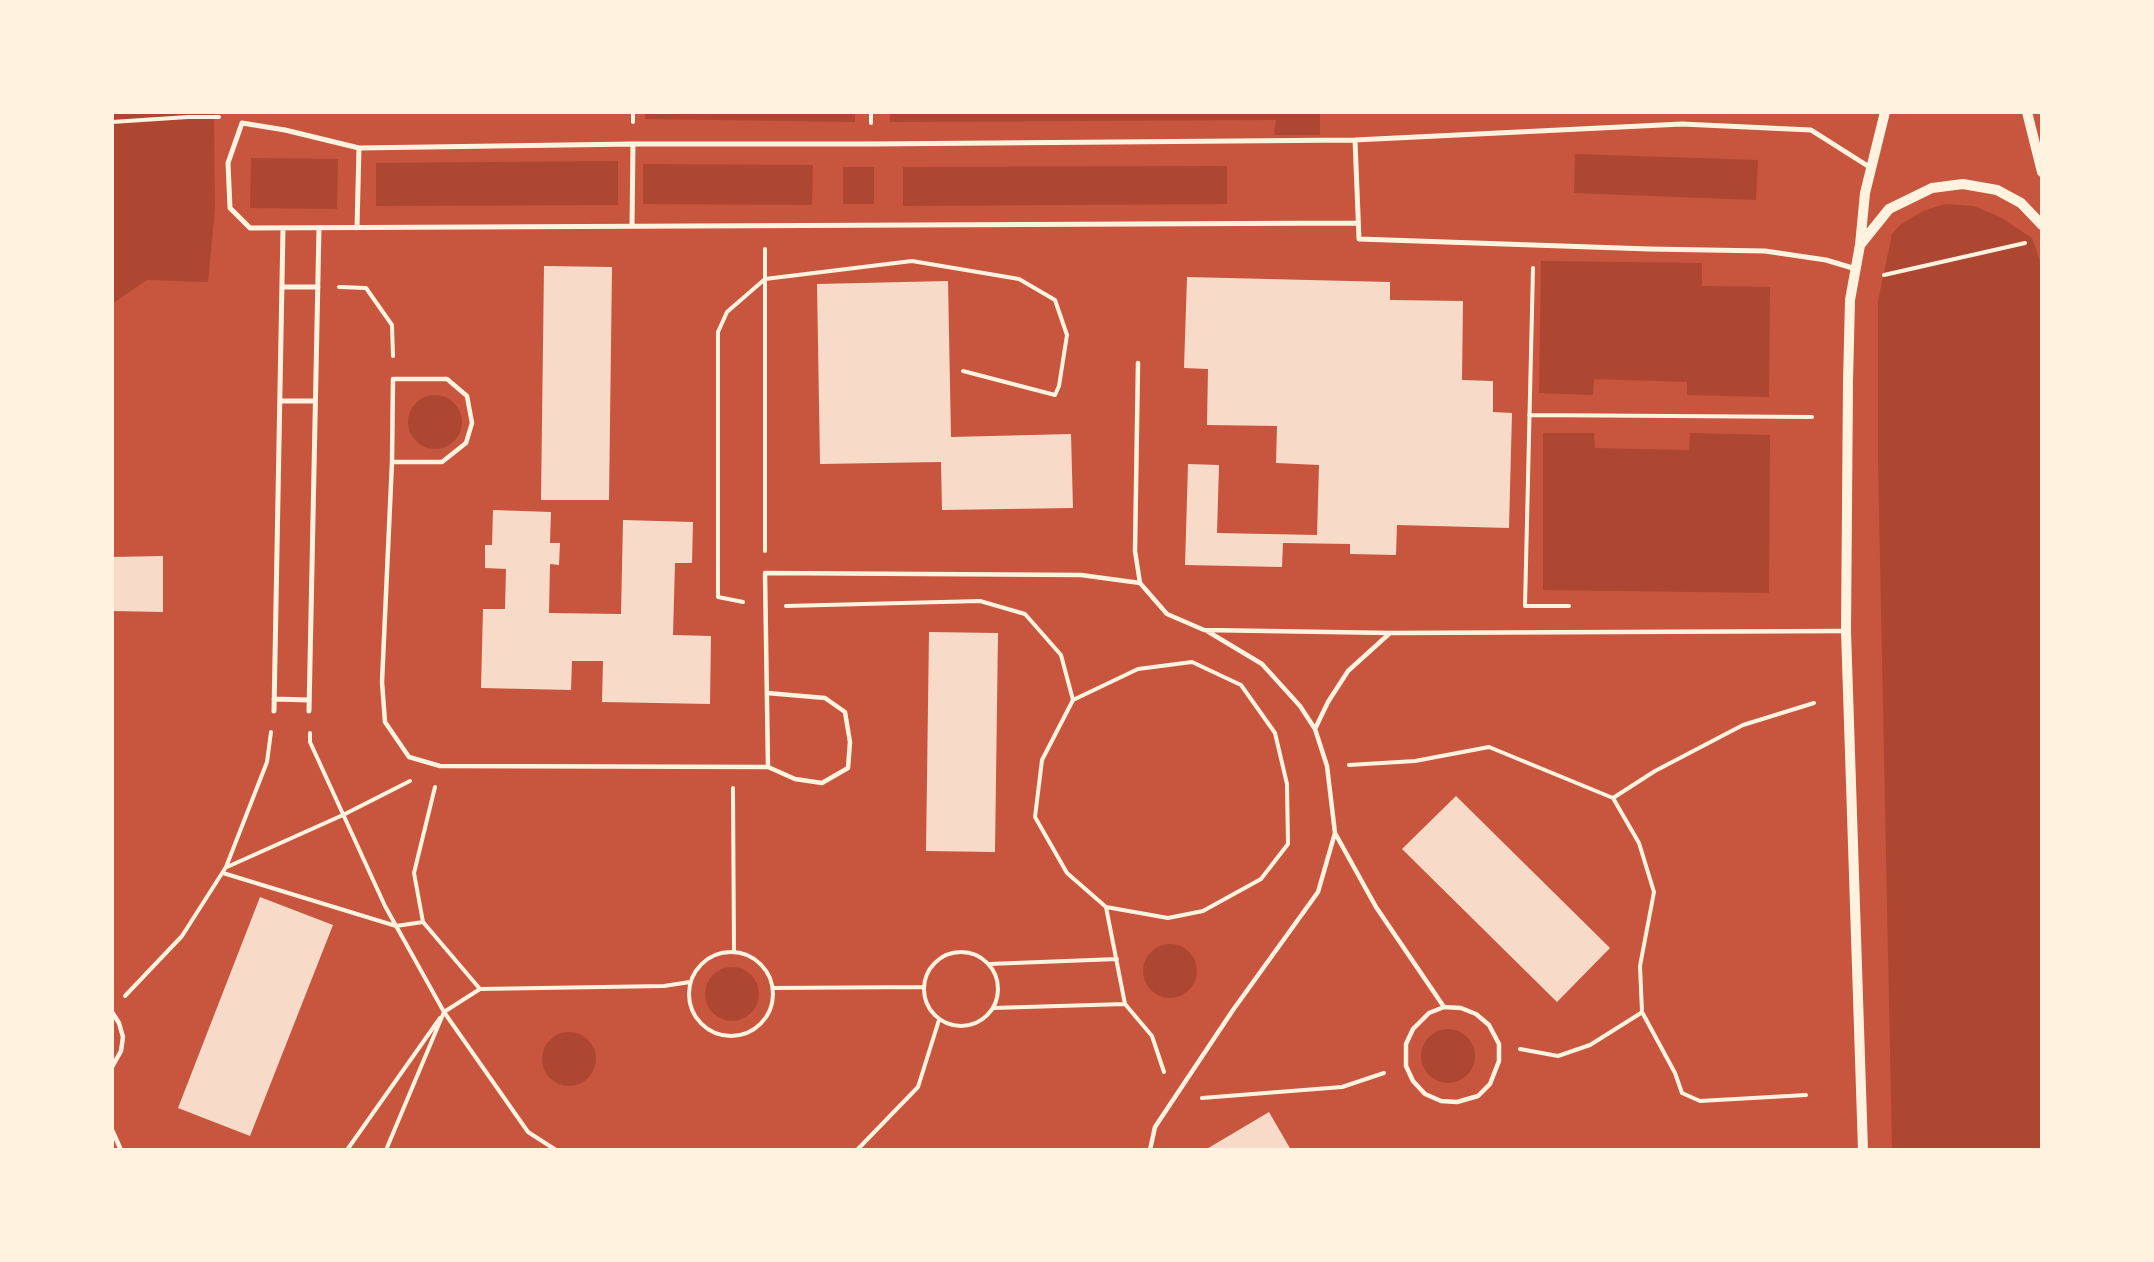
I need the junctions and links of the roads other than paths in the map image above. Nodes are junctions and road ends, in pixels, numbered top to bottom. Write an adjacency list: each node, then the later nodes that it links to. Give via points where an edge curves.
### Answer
1 (1885, 112): 6 (street)
2 (2027, 112): 7 (street)
3 (1355, 140): 4 (street); 6 (street, via 1682,124 1811,130); 8 (street)
4 (633, 144): 5 (street); 10 (street)
5 (359, 148): 11 (street, via 242,123 228,163 230,208 250,228); 13 (street)
6 (1871, 168): 14 (street)
7 (2042, 172)
8 (1357, 223): 10 (street); 15 (street, via 1359,239 1765,251 1826,260)
9 (2042, 225): 14 (street, via 2021,203 1997,190 1963,184 1932,188 1889,209)
10 (632, 226): 13 (street)
11 (283, 228): 12 (street); 16 (street)
12 (319, 228): 13 (street); 17 (street)
13 (357, 228)
14 (1860, 246): 15 (street)
15 (1856, 269): 24 (street, via 1850,300)
16 (282, 287): 17 (street); 19 (street)
17 (318, 287): 20 (street)
18 (1138, 363): 22 (lane, via 1136,551)
19 (280, 401): 20 (street); 27 (street)
20 (315, 401): 28 (street)
21 (392, 462): 21 (lane, via 393,379 447,379 467,396 472,423 466,443 442,462); 32 (lane, via 382,682 385,722 409,757 440,766)
22 (1140, 583): 23 (lane, via 1167,614); 26 (lane, via 1081,574 765,573)
23 (1204, 630): 25 (lane); 31 (lane, via 1262,664)
24 (1846, 631): 25 (lane); 40 (street)
25 (1391, 633): 31 (lane, via 1348,670)
26 (767, 693): 32 (lane); 32 (lane, via 825,698 845,712 850,742 848,768 822,783 795,779)
27 (274, 699): 28 (street); 29 (street)
28 (309, 700): 30 (street)
29 (274, 711)
30 (309, 711)
31 (1315, 729): 33 (lane, via 1327,766)
32 (768, 767)
33 (1335, 833): 34 (lane, via 1376,907); 39 (lane, via 1318,892 1155,1127)
34 (1444, 1007): 34 (lane, via 1429,1013 1413,1029 1406,1044 1406,1066 1425,1094 1457,1102 1478,1096 1490,1084 1499,1061 1499,1044 1489,1025 1476,1014)
35 (112, 1012): 36 (lane, via 123,1037)
36 (112, 1068)
37 (112, 1130): 38 (lane)
38 (121, 1149)
39 (1150, 1149)
40 (1863, 1149)

